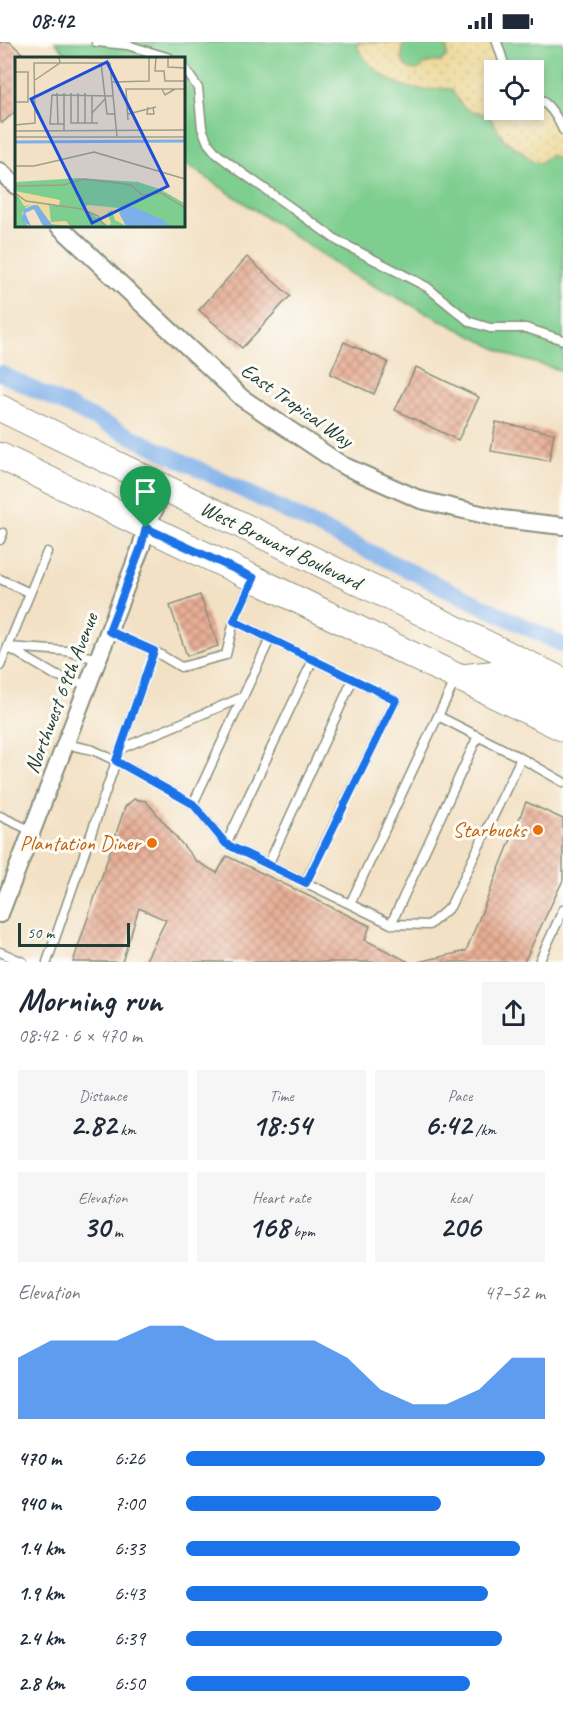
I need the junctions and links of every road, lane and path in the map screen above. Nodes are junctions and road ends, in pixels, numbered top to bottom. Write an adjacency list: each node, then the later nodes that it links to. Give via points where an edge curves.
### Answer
1 (96, 42): 3 (lane, via 127,45)
2 (497, 42): 4 (lane)
3 (167, 57)
4 (503, 60)
5 (184, 67): 11 (lane, via 198,88 202,128 208,143 241,172 338,241 427,287 470,322 490,328 526,328)
6 (544, 101): 7 (lane, via 556,113)
7 (563, 130)
8 (0, 171): 9 (street)
9 (15, 185)
10 (59, 226): 15 (street, East Tropical Way, via 242,398 342,465 421,500 502,519)
11 (563, 340)
12 (0, 408): 14 (main road, West Broward Boulevard)
13 (0, 456): 16 (main road, West Broward Boulevard)
14 (164, 488): 16 (street, Northwest 69th Avenue); 31 (main road, West Broward Boulevard)
15 (563, 526)
16 (146, 528): 18 (main road, West Broward Boulevard); 22 (street, Northwest 69th Avenue)
17 (47, 552): 20 (lane)
18 (254, 578): 21 (lane); 29 (main road, West Broward Boulevard)
19 (0, 579): 20 (lane)
20 (30, 593): 24 (lane)
21 (234, 621): 23 (lane); 25 (lane, via 226,655 181,667)
22 (109, 631): 25 (lane); 26 (street, Northwest 69th Avenue)
23 (270, 639): 27 (lane); 33 (lane)
24 (8, 647): 26 (lane, via 66,651); 28 (lane); 32 (lane, via 55,675)
25 (154, 651): 39 (lane)
26 (98, 659): 32 (street, Northwest 69th Avenue)
27 (313, 660): 30 (lane); 46 (lane)
28 (0, 666)
29 (457, 678): 34 (main road, via 503,673); 35 (lane); 36 (main road, West Broward Boulevard)
30 (353, 679): 47 (lane); 48 (lane, via 396,700)
31 (563, 681)
32 (88, 685): 38 (street, Northwest 69th Avenue)
33 (243, 697): 39 (lane); 43 (lane)
34 (563, 703)
35 (438, 716): 37 (lane); 49 (lane)
36 (563, 728)
37 (478, 736): 40 (lane); 52 (lane)
38 (65, 744): 41 (lane, via 93,750); 45 (street, Northwest 69th Avenue)
39 (120, 749): 41 (lane)
40 (521, 758): 42 (lane); 52 (lane, via 450,907 429,925)
41 (116, 761): 43 (lane); 55 (lane)
42 (563, 782)
43 (193, 804): 46 (lane)
44 (0, 816): 45 (lane)
45 (32, 831): 51 (street, Northwest 69th Avenue)
46 (226, 844): 47 (lane)
47 (268, 865): 48 (lane)
48 (306, 883): 49 (lane)
49 (350, 904): 52 (lane)
50 (563, 910): 56 (lane)
51 (0, 914)
52 (392, 924)
53 (0, 952): 54 (lane)
54 (23, 962)
55 (47, 962)
56 (539, 962)

